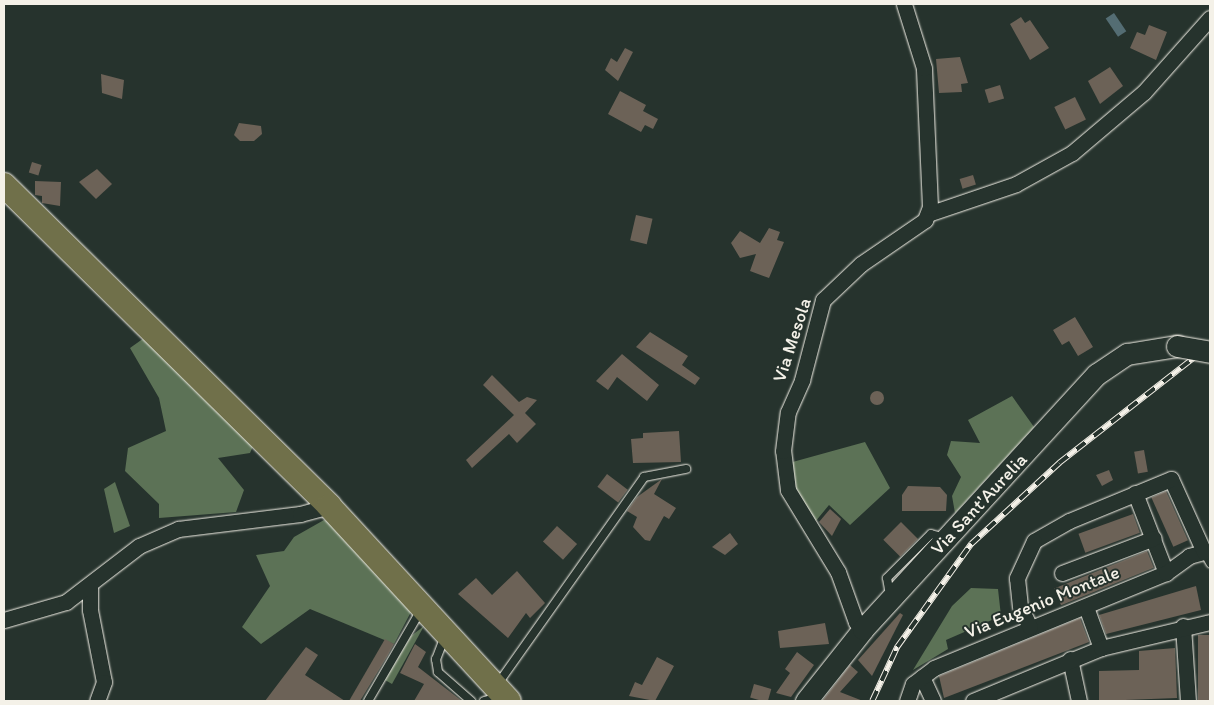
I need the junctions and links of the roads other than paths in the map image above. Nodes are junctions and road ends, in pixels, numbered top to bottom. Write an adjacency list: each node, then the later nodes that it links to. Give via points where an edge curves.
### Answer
1 (904, 4): 4 (street, via 924,68)
2 (1210, 18): 4 (street, Via Mesola, via 1144,92 1072,153 1016,184)
3 (4, 185): 8 (main road)
4 (928, 214): 20 (street, Via Mesola, via 861,264 823,300 802,380 788,412 783,451 788,490 838,572 856,622)
5 (1210, 352): 20 (main road, Via Sant'Aurelia, bridge, via 1177,346 1127,354 1097,374)
6 (686, 469): 25 (lane, via 644,477)
7 (1135, 493): 9 (street); 10 (street, via 1171,479); 19 (street, via 1034,541 1017,578 1020,606)
8 (329, 506): 13 (street, via 300,514 178,529 139,546); 14 (main road)
9 (1154, 538): 11 (street); 12 (street)
10 (1207, 558): 12 (street, Via Eugenio Montale, via 1189,556)
11 (1062, 573)
12 (1166, 573): 15 (street, Via Eugenio Montale)
13 (90, 586): 16 (street, via 66,602); 26 (street, via 90,610 104,682)
14 (424, 606): 21 (main road); 27 (lane)
15 (1086, 607): 19 (street, Via Eugenio Montale); 22 (street)
16 (4, 620)
17 (1210, 622): 18 (street)
18 (1183, 626): 22 (street); 34 (street)
19 (1030, 627): 24 (street, Via Eugenio Montale)
20 (863, 629): 29 (main road, Via Sant'Aurelia)
21 (447, 632): 25 (main road); 28 (lane, via 436,659 438,672)
22 (1101, 648): 23 (street)
23 (1070, 659): 32 (street); 33 (street)
24 (922, 677): 30 (street, Via Eugenio Montale, via 907,693); 31 (street)
25 (499, 696)
26 (97, 701)
27 (368, 701)
28 (471, 701)
29 (806, 701)
30 (907, 701)
31 (933, 701)
32 (973, 701)
33 (1079, 701)
34 (1188, 701)

